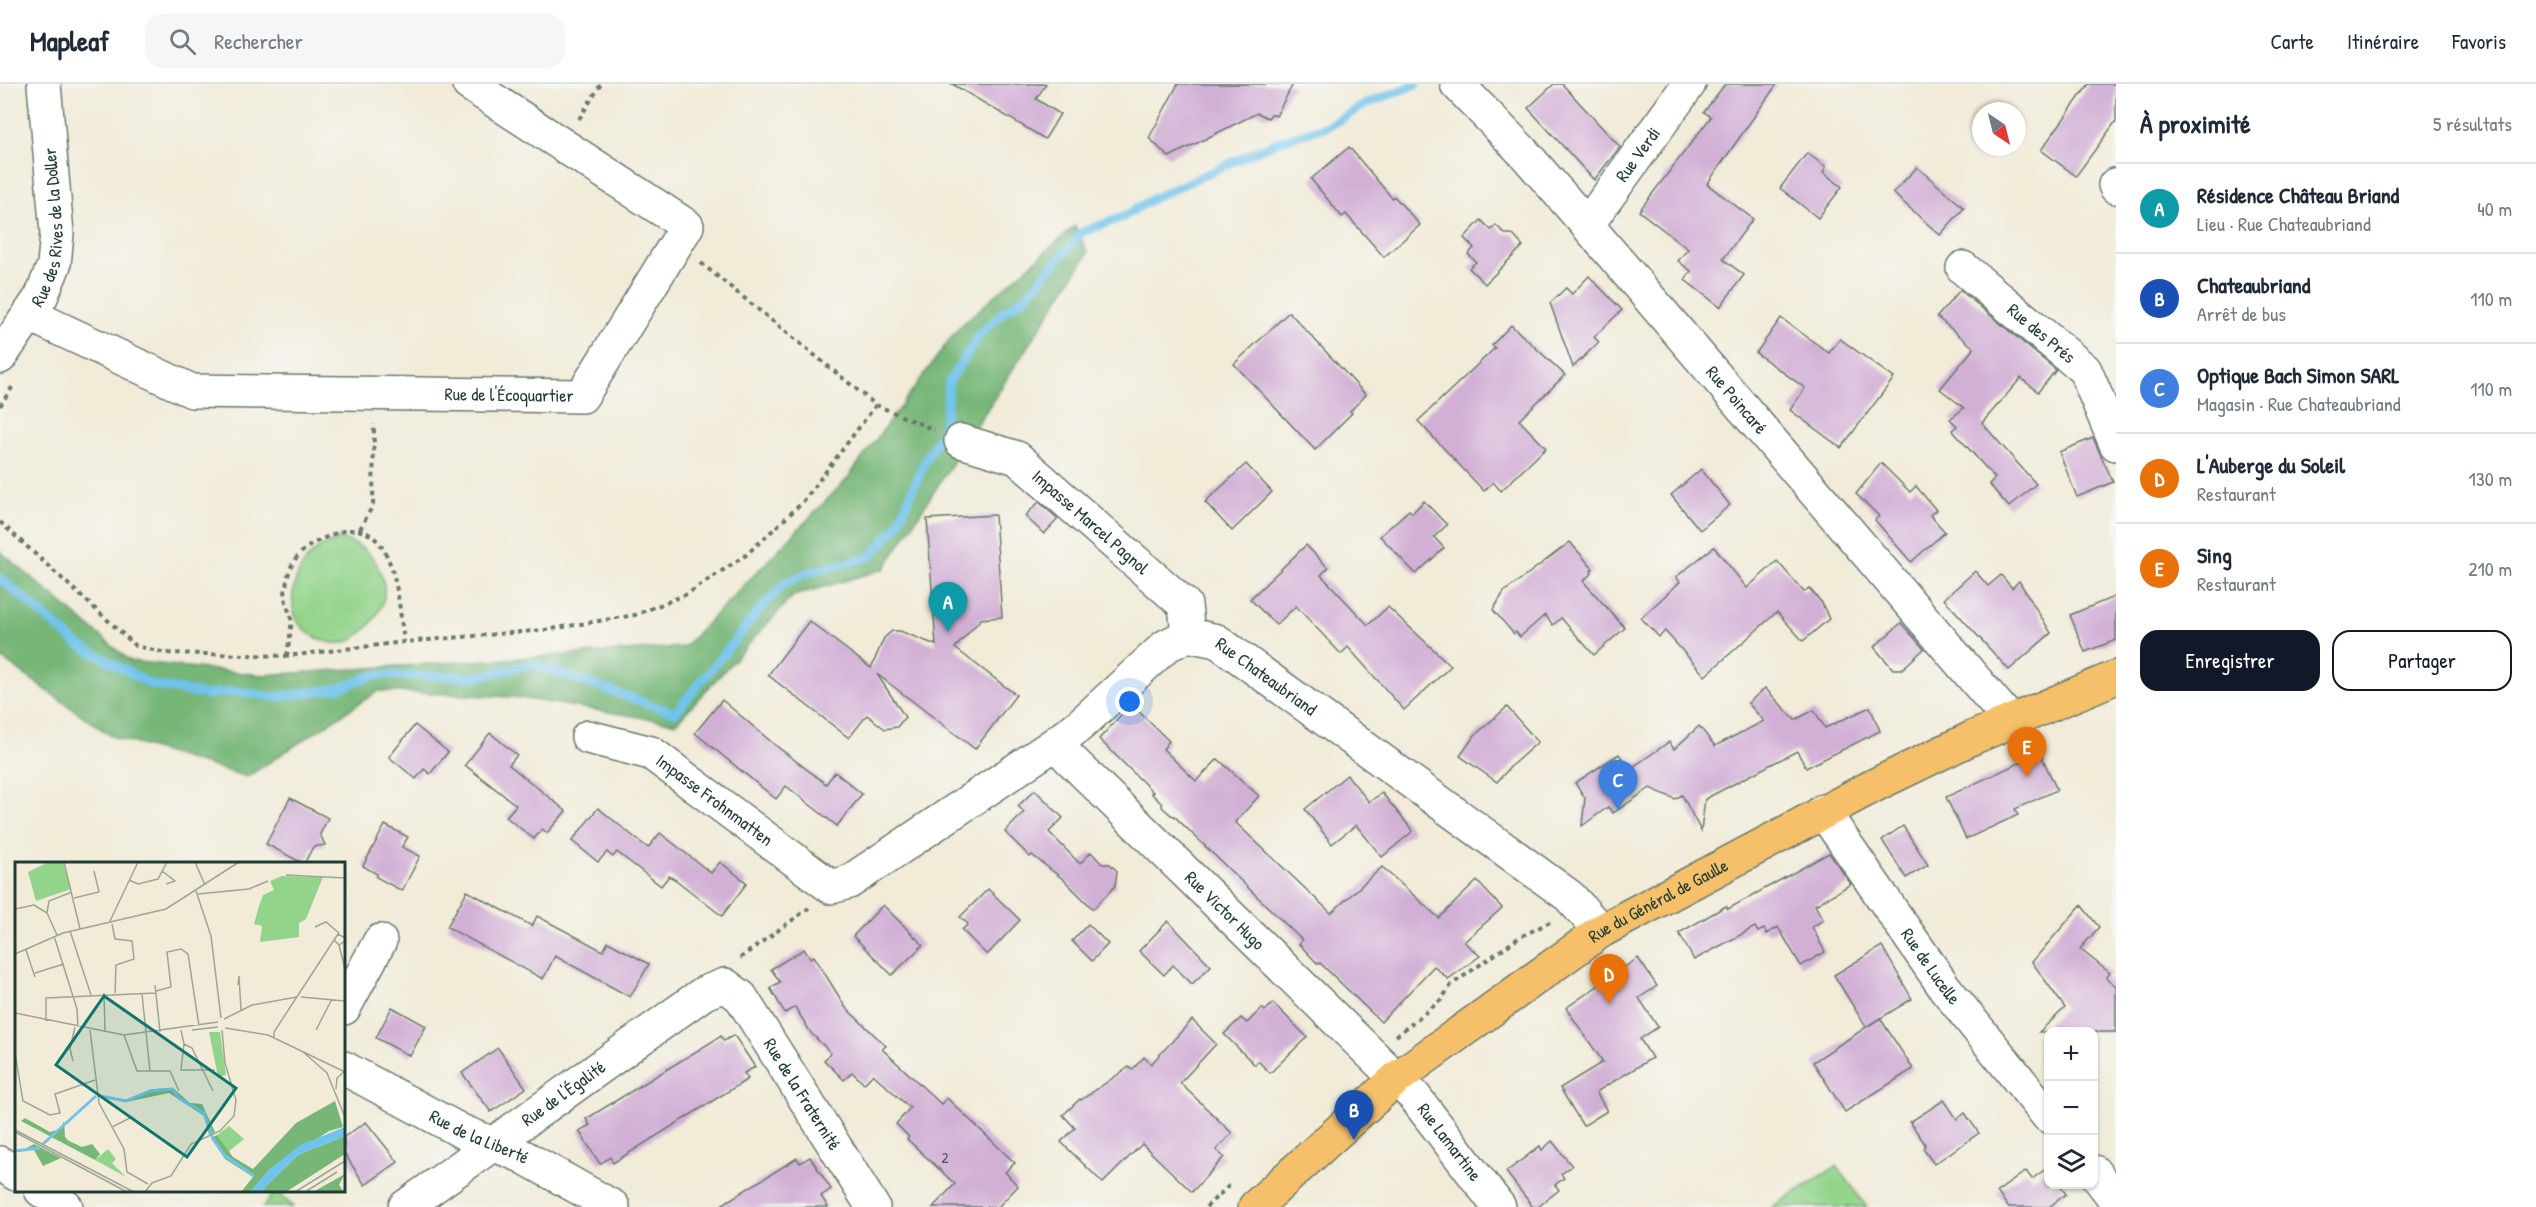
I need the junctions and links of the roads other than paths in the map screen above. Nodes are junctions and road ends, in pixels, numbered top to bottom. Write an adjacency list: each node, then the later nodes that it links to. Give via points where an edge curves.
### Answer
1 (44, 84): 7 (street, Rue des Rives de la Doller, via 57,233 54,265)
2 (469, 84): 7 (street, Rue de l'Écoquartier, via 687,226 582,396 192,391)
3 (1457, 84): 5 (street, Rue Poincaré)
4 (1689, 84): 5 (street, Rue Verdi)
5 (1587, 225): 13 (street, Rue Poincaré)
6 (1963, 268): 10 (street, Rue des Prés, via 2085,370)
7 (30, 315): 8 (street, Rue des Rives de la Doller)
8 (0, 357)
9 (961, 441): 11 (street, Impasse Marcel Pagnol, via 1017,458 1185,605)
10 (2116, 444)
11 (1188, 635): 15 (street, via 1166,646); 17 (street, Rue Chateaubriand, via 1217,641 1569,896)
12 (2116, 677): 13 (main road, Rue du Général de Gaulle)
13 (2008, 722): 16 (main road, Rue du Général de Gaulle)
14 (588, 737): 15 (street, Impasse Frohnmatten, via 651,753 831,887 849,882)
15 (1056, 742): 22 (street, Rue Victor Hugo)
16 (1823, 811): 17 (main road, Rue du Général de Gaulle); 23 (street, Rue de Lucelle, via 1945,988)
17 (1601, 931): 22 (main road, Rue du Général de Gaulle)
18 (380, 941): 20 (street)
19 (726, 985): 24 (street, Rue de l'Égalité, via 705,993); 33 (street, Rue de la Fraternité, via 741,997)
20 (345, 1006)
21 (345, 1069): 24 (street, Rue de la Liberté, via 461,1131)
22 (1397, 1078): 34 (main road, Rue du Général de Gaulle); 35 (street, Rue Lamartine)
23 (2044, 1110)
24 (495, 1144): 31 (street, Rue de l'Égalité); 32 (street, Rue de la Liberté)
25 (0, 1163): 26 (street)
26 (15, 1173)
27 (2098, 1177): 29 (street)
28 (43, 1192): 30 (street)
29 (2116, 1200)
30 (66, 1207)
31 (405, 1207)
32 (613, 1207)
33 (873, 1207)
34 (1255, 1207)
35 (1499, 1207)

